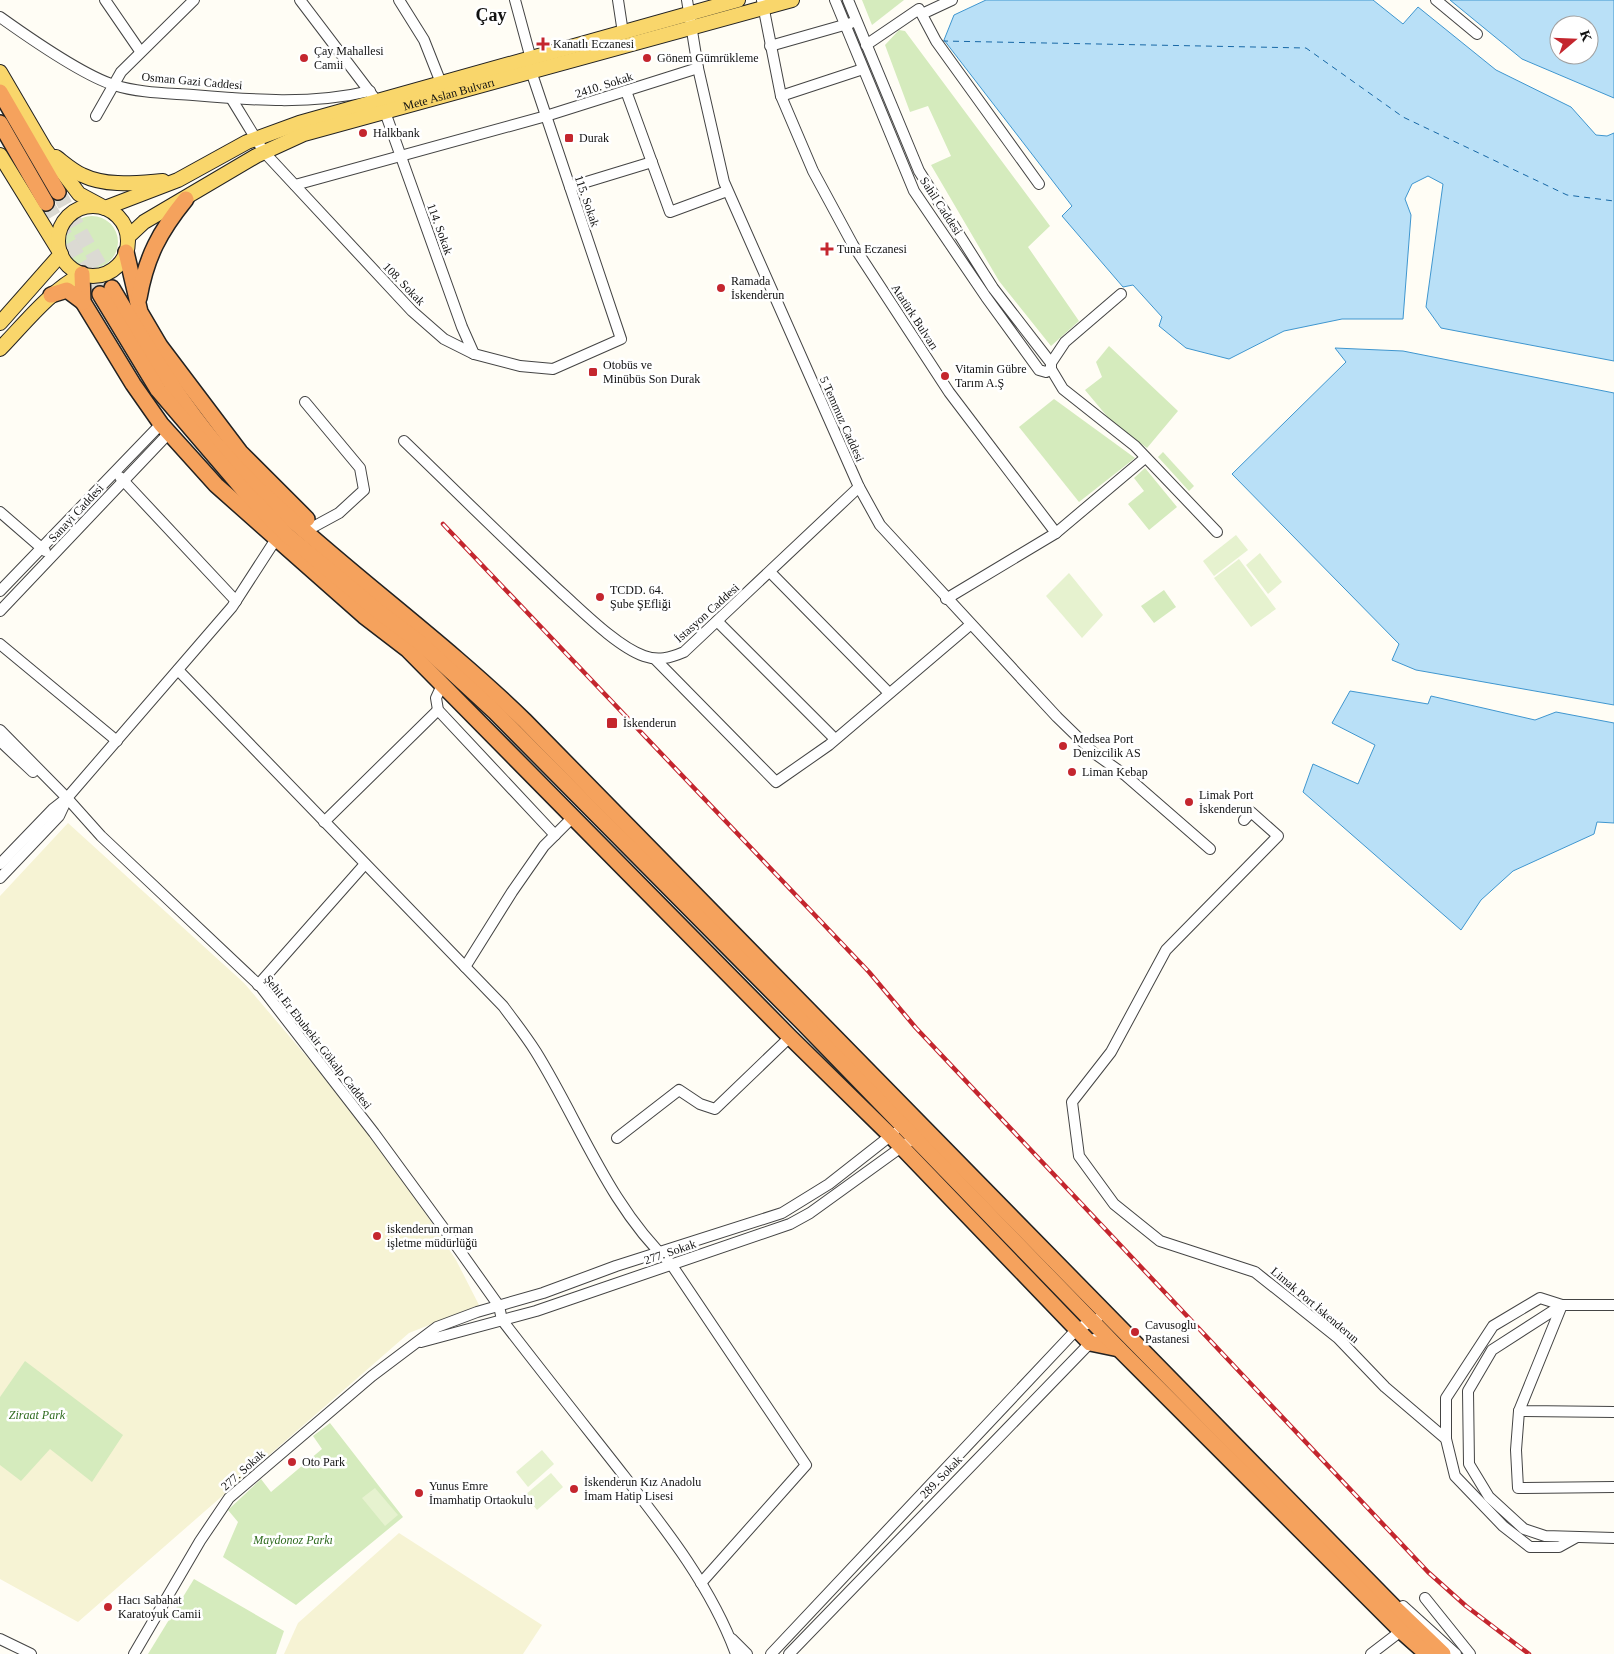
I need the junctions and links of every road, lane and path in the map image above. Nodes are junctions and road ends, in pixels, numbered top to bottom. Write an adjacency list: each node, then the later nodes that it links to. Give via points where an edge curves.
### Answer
1 (105, 0): 24 (street)
2 (194, 0): 24 (street)
3 (300, 0): 35 (street, 114. Sokak)
4 (399, 0): 29 (street, via 424,40)
5 (515, 0): 25 (street, 115. Sokak)
6 (618, 0): 20 (street)
7 (688, 0): 17 (street, 5 Temmuz Caddesi)
8 (738, 0): 17 (main road, Mete Aslan Bulvarı)
9 (792, 0): 14 (main road, Mete Aslan Bulvarı)
10 (835, 0): 19 (street, Sahil Caddesi)
11 (848, 0): 18 (street, Sahil Caddesi)
12 (952, 0): 15 (street)
13 (1436, 0): 21 (street)
14 (762, 4): 17 (main road, Mete Aslan Bulvarı); 23 (street, Atatürk Bulvarı)
15 (922, 14): 22 (street, via 919,9); 46 (street, via 936,41)
16 (0, 17): 30 (street, Osman Gazi Caddesi, via 89,75)
17 (691, 20): 20 (main road, Mete Aslan Bulvarı); 25 (main road, Mete Aslan Bulvarı); 26 (street, 5 Temmuz Caddesi)
18 (856, 21): 19 (street); 22 (street, Sahil Caddesi)
19 (845, 25): 23 (street); 27 (street, Sahil Caddesi)
20 (623, 33): 25 (main road, Mete Aslan Bulvarı)
21 (1477, 34)
22 (866, 45): 65 (street, Sahil Caddesi, via 919,171 993,288)
23 (770, 46): 33 (street, Atatürk Bulvarı)
24 (140, 51): 30 (street)
25 (531, 65): 29 (main road, Mete Aslan Bulvarı); 35 (main road, Mete Aslan Bulvarı); 37 (street, 115. Sokak)
26 (698, 68): 31 (street, 2410. Sokak); 49 (street, 5 Temmuz Caddesi)
27 (863, 68): 33 (street); 65 (street, Sahil Caddesi, via 914,191 1039,370 1046,372)
28 (0, 72): 40 (main road)
29 (441, 83): 35 (main road, Mete Aslan Bulvarı)
30 (114, 85): 34 (street, Osman Gazi Caddesi, via 147,92); 36 (street)
31 (626, 91): 37 (street, 2410. Sokak); 44 (street)
32 (0, 92): 50 (highway)
33 (781, 96): 76 (street, Atatürk Bulvarı, via 813,171 853,245 949,392)
34 (231, 98): 35 (street, Osman Gazi Caddesi); 39 (street, 108. Sokak)
35 (377, 101): 39 (main road, Mete Aslan Bulvarı); 41 (main road, Mete Aslan Bulvarı); 43 (street, 114. Sokak)
36 (96, 116)
37 (546, 116): 43 (street, 2410. Sokak); 48 (street, 115. Sokak)
38 (0, 124): 52 (highway)
39 (255, 138): 41 (street, 108. Sokak); 45 (main road, Mete Aslan Bulvarı)
40 (45, 149): 45 (main road, via 81,175 105,182 128,184); 53 (main road, via 79,194)
41 (264, 152): 47 (street, 108. Sokak); 51 (main road, Mete Aslan Bulvarı)
42 (0, 155): 55 (main road)
43 (400, 156): 47 (street, 2410. Sokak); 64 (street, 114. Sokak)
44 (652, 162): 48 (street); 49 (street, via 670,212)
45 (178, 180): 53 (main road, Mete Aslan Bulvarı)
46 (1039, 184)
47 (295, 185): 64 (street, 108. Sokak, via 412,311 444,339)
48 (570, 187): 62 (street, 115. Sokak)
49 (727, 191): 72 (street, 5 Temmuz Caddesi)
50 (58, 192)
51 (186, 199): 54 (main road, Mete Aslan Bulvarı, via 144,222); 60 (highway, via 154,245 141,284)
52 (46, 203)
53 (105, 208): 54 (main road, via 123,222); 55 (main road, via 82,207 64,221 59,231)
54 (127, 244): 56 (main road, via 116,267 91,276); 60 (highway)
55 (60, 254): 56 (main road, via 69,266); 61 (main road)
56 (82, 274): 58 (main road); 59 (highway)
57 (1121, 294): 65 (street, via 1065,342)
58 (51, 295): 59 (highway, via 67,290); 63 (main road)
59 (83, 302): 67 (highway, via 133,384)
60 (140, 312): 74 (highway, via 174,368 240,452)
61 (0, 323)
62 (620, 339): 64 (street, 108. Sokak, via 553,369 520,366)
63 (0, 349)
64 (474, 354)
65 (1051, 366): 69 (street, Sahil Caddesi, via 1063,389 1135,446)
66 (305, 402): 74 (street, via 360,468 364,490 339,513)
67 (165, 428): 70 (street, Sanayi Caddesi); 71 (street, Sanayi Caddesi); 77 (highway, via 216,485)
68 (404, 440): 89 (street, via 599,627)
69 (1145, 458): 75 (street, Sahil Caddesi); 76 (street)
70 (115, 471): 71 (street); 78 (street, Sanayi Caddesi)
71 (124, 481): 79 (street, Sanayi Caddesi); 83 (street)
72 (859, 487): 80 (street, İstasyon Caddesi); 82 (street, 5 Temmuz Caddesi, via 880,525)
73 (0, 512): 78 (street)
74 (315, 526): 87 (highway)
75 (1217, 532)
76 (1056, 533): 82 (street)
77 (276, 539): 83 (street); 91 (highway, via 407,650)
78 (41, 548): 79 (street); 81 (street, Sanayi Caddesi)
79 (51, 557): 84 (street, Sanayi Caddesi)
80 (770, 572): 85 (street, İstasyon Caddesi); 92 (street)
81 (1, 588)
82 (946, 599): 86 (street, 5 Temmuz Caddesi)
83 (236, 601): 90 (street)
84 (0, 611)
85 (718, 622): 89 (street, İstasyon Caddesi, via 684,652); 95 (street)
86 (970, 624): 92 (street); 103 (street, 5 Temmuz Caddesi, via 1094,753)
87 (418, 625): 110 (highway, via 255,486 190,412 106,291 158,390 246,493 288,536 475,692); 120 (highway, via 466,664 525,721)
88 (0, 644): 97 (street)
89 (655, 660): 95 (street, via 776,782)
90 (178, 670): 97 (street); 101 (street)
91 (442, 685): 93 (street, via 436,698); 99 (highway)
92 (889, 693): 95 (street)
93 (438, 710): 101 (street); 102 (street)
94 (0, 730): 98 (street, Şehit Er Ebubekir Gökalp Caddesi)
95 (835, 739)
96 (0, 741): 98 (street, Şehit Er Ebubekir Gökalp Caddesi, via 48,788)
97 (117, 741): 98 (street)
98 (67, 798): 104 (street, via 52,809); 106 (street, via 59,816); 108 (street, Şehit Er Ebubekir Gökalp Caddesi, via 101,836)
99 (573, 817): 102 (street); 109 (highway)
100 (1244, 820): 129 (street, Limak Port İskenderun, via 1251,812 1278,836 1166,950 1111,1052 1072,1102 1079,1156 1114,1204 1160,1241 1255,1272 1338,1338 1385,1387)
101 (324, 822): 105 (street)
102 (555, 835): 107 (street, via 512,892)
103 (1210, 849)
104 (0, 864)
105 (365, 864): 107 (street); 108 (street)
106 (0, 878)
107 (466, 968): 115 (street, via 503,1006 536,1052 607,1182)
108 (258, 985): 119 (street, Şehit Er Ebubekir Gökalp Caddesi, via 374,1133)
109 (790, 1036): 111 (highway); 112 (street, via 715,1109 700,1104 679,1090)
110 (903, 1126): 111 (street, 277. Sokak); 113 (highway)
111 (890, 1136): 114 (highway); 115 (street, 277. Sokak, via 829,1184 782,1213)
112 (617, 1138)
113 (914, 1138): 114 (street, 277. Sokak); 122 (highway)
114 (902, 1148): 116 (street, 277. Sokak, via 810,1214 790,1224); 123 (highway)
115 (659, 1253): 116 (street); 119 (street, 277. Sokak)
116 (671, 1264): 121 (street, 277. Sokak); 134 (street, via 806,1466)
117 (1562, 1304): 118 (street); 127 (street); 129 (street, via 1540,1298 1493,1326 1446,1398); 132 (street, via 1492,1350 1487,1358 1468,1391 1469,1464 1489,1496 1524,1530 1545,1536)
118 (1614, 1305)
119 (499, 1306): 121 (street); 125 (street, 277. Sokak, via 437,1327)
120 (1107, 1316): 122 (street, 289. Sokak); 131 (highway)
121 (502, 1320): 125 (street, 277. Sokak); 134 (street, via 656,1517)
122 (1096, 1326): 123 (street); 124 (street, 289. Sokak); 126 (highway)
123 (1077, 1329): 124 (highway); 135 (street)
124 (1090, 1343): 126 (highway); 136 (street, 289. Sokak)
125 (413, 1344): 145 (street, 277. Sokak, via 229,1498)
126 (1119, 1349): 131 (highway)
127 (1519, 1411): 128 (street); 130 (street, via 1518,1488)
128 (1614, 1412)
129 (1446, 1438): 132 (street, via 1455,1476 1502,1526 1530,1547 1559,1547)
130 (1614, 1487)
131 (1278, 1498): 141 (highway); 152 (highway)
132 (1577, 1537): 133 (street)
133 (1614, 1538)
134 (701, 1583): 142 (street)
135 (836, 1586): 136 (street); 137 (street)
136 (844, 1596): 140 (street, 289. Sokak)
137 (825, 1597): 140 (street); 148 (street)
138 (1425, 1598): 154 (street)
139 (1400, 1603): 153 (street)
140 (835, 1606): 149 (street, 289. Sokak)
141 (1401, 1631): 150 (street); 151 (highway)
142 (730, 1636): 146 (street); 147 (street)
143 (0, 1639): 144 (street)
144 (31, 1654)
145 (134, 1654)
146 (736, 1654)
147 (747, 1654)
148 (771, 1654)
149 (789, 1654)
150 (1371, 1654)
151 (1428, 1654)
152 (1444, 1654)
153 (1456, 1654)
154 (1470, 1654)

